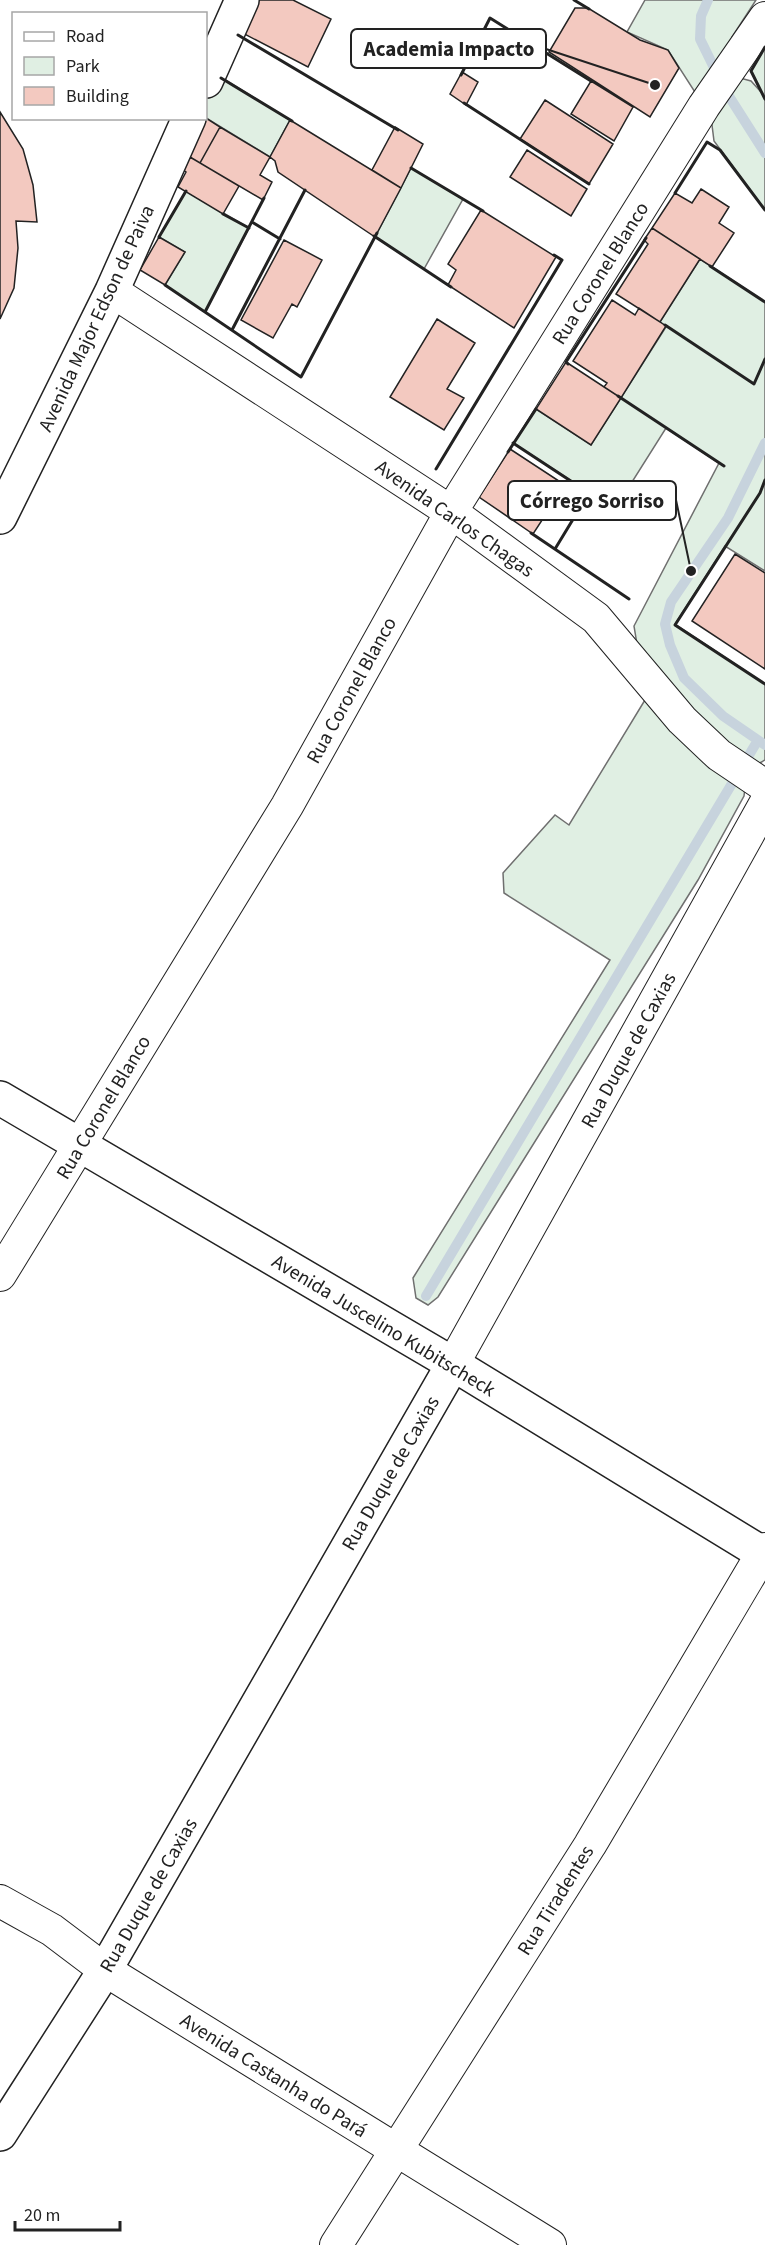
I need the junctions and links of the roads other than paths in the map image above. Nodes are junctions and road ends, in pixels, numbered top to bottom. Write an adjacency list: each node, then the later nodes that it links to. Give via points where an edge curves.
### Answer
1 (242, 0): 3 (street)
2 (765, 18): 6 (street, Rua Coronel Blanco, via 704,106)
3 (207, 79)
4 (188, 120): 5 (street, Avenida Major Edson de Paiva)
5 (112, 291): 6 (street, Avenida Carlos Chagas); 7 (street, Avenida Major Edson de Paiva)
6 (451, 512): 8 (street, Avenida Carlos Chagas, via 596,618 682,720 719,755); 11 (street, Rua Coronel Blanco, via 287,806)
7 (0, 517)
8 (765, 786)
9 (765, 804): 13 (street, Rua Duque de Caxias)
10 (0, 1098): 11 (street, Avenida Juscelino Kubitscheck)
11 (80, 1145): 12 (street, Rua Coronel Blanco); 13 (street, Avenida Juscelino Kubitscheck)
12 (0, 1275)
13 (453, 1365): 14 (street, Avenida Juscelino Kubitscheck); 16 (street, Rua Duque de Caxias)
14 (764, 1553): 18 (street, Rua Tiradentes, via 590,1845)
15 (0, 1901): 16 (street, Avenida Castanha do Pará, via 52,1930)
16 (105, 1970): 17 (street, Rua Duque de Caxias); 18 (street, Avenida Castanha do Pará)
17 (0, 2133)
18 (397, 2151): 19 (street, Rua Tiradentes); 20 (street, Avenida Castanha do Pará)
19 (336, 2245)
20 (550, 2245)

